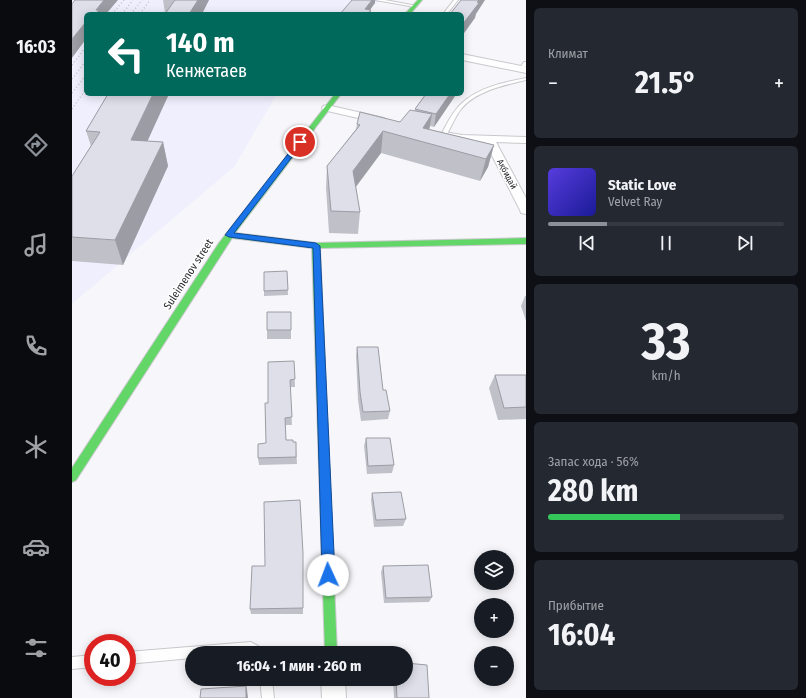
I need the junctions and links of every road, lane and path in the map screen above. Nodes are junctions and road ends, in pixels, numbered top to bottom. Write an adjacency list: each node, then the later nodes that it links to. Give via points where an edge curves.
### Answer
1 (377, 0): 3 (lane)
2 (456, 0): 5 (lane)
3 (417, 3): 4 (street)
4 (409, 12)
5 (447, 12)
6 (464, 57): 7 (street)
7 (524, 67)
8 (526, 79): 12 (lane, via 482,93 463,104)
9 (336, 96): 10 (street, Suleimenov street)
10 (327, 108): 11 (street); 16 (street, Suleimenov street)
11 (392, 123)
12 (440, 134): 13 (street)
13 (489, 139): 14 (street); 15 (street, Ақбидай)
14 (526, 140)
15 (526, 210)
16 (229, 235): 18 (street); 19 (street, Suleimenov street)
17 (526, 241): 18 (street)
18 (316, 246): 20 (street)
19 (72, 477)
20 (331, 646)
21 (185, 653): 22 (lane)
22 (136, 657)
23 (84, 662): 24 (lane)
24 (72, 663)
25 (267, 686): 27 (lane)
26 (333, 686): 28 (street)
27 (268, 698)
28 (334, 698)

